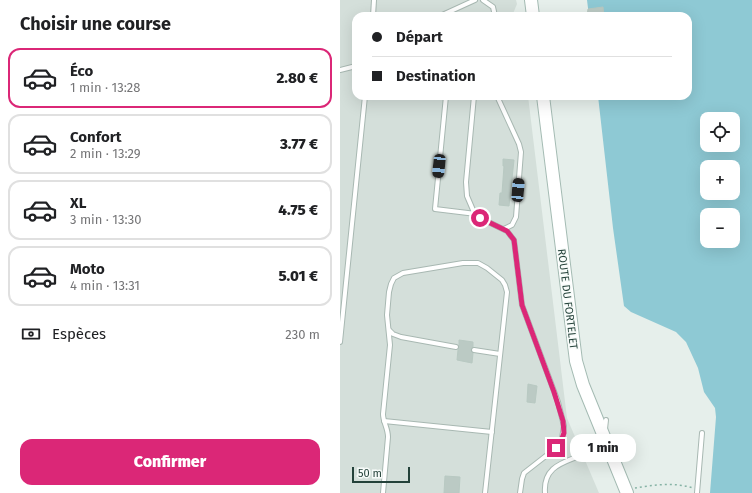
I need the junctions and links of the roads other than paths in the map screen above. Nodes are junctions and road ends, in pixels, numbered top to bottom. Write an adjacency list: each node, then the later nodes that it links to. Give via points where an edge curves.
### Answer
1 (374, 0): 5 (lane)
2 (475, 0): 6 (lane)
3 (483, 0): 7 (lane)
4 (533, 1): 8 (lane); 9 (main road); 10 (main road)
5 (373, 12)
6 (449, 12)
7 (494, 12)
8 (529, 12)
9 (533, 12)
10 (538, 12)
11 (352, 67): 12 (lane)
12 (340, 70)
13 (365, 100): 22 (lane)
14 (446, 100): 19 (lane, via 435,209)
15 (474, 100): 19 (lane, via 466,187 468,200)
16 (499, 100): 20 (lane, via 521,152 516,217 512,225)
17 (543, 100): 30 (main road, ROUTE DU FORTELET, via 575,355 581,379)
18 (551, 100): 26 (main road, ROUTE DU FORTELET, via 583,353 589,377)
19 (476, 214): 20 (lane)
20 (504, 229): 37 (lane, via 515,242 522,305 559,407 564,430 561,441 553,451 524,473)
21 (388, 329): 23 (lane, via 401,337); 25 (lane, via 389,292 396,276 406,272 478,263 498,276 506,288); 27 (lane)
22 (340, 342)
23 (456, 347)
24 (474, 350): 25 (lane)
25 (500, 354): 28 (lane)
26 (606, 420): 30 (lane); 34 (main road, ROUTE DU FORTELET)
27 (384, 421): 28 (lane); 35 (lane, via 388,434)
28 (492, 432): 36 (lane)
29 (702, 433): 33 (lane)
30 (604, 435): 31 (lane, via 597,446); 32 (main road, ROUTE DU FORTELET)
31 (588, 452): 32 (lane, via 602,454); 38 (lane, via 555,467 549,474)
32 (615, 463): 34 (main road, ROUTE DU FORTELET)
33 (697, 491)
34 (631, 492)
35 (383, 493)
36 (486, 493)
37 (520, 493)
38 (545, 493)

